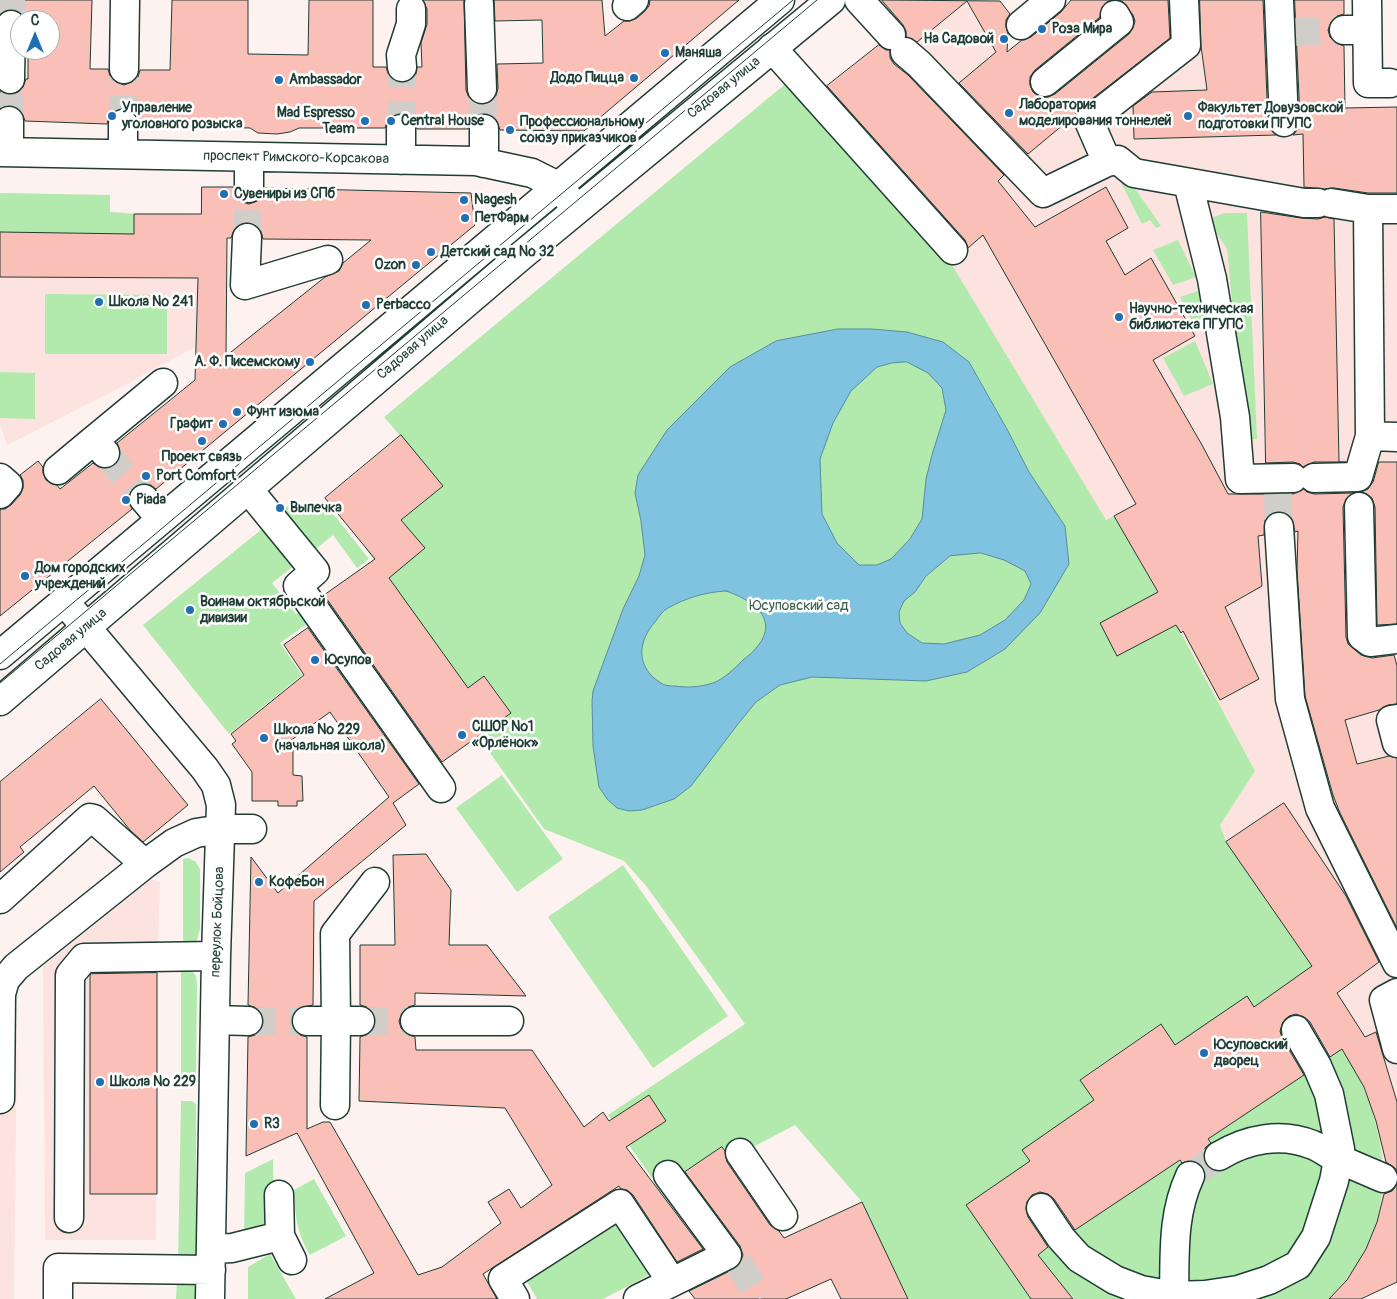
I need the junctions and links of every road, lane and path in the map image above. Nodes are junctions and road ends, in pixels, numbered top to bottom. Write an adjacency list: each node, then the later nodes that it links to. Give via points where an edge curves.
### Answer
1 (125, 0): 16 (main road)
2 (780, 0): 33 (main road)
3 (831, 0): 13 (main road, Садовая улица)
4 (859, 0): 30 (main road, via 1043,193)
5 (1051, 0): 12 (main road)
6 (1184, 0): 30 (main road, via 1186,45 1089,121)
7 (1279, 0): 22 (main road, via 1286,32)
8 (1367, 0): 19 (main road, via 1356,30 1368,83)
9 (479, 4): 20 (main road)
10 (411, 9): 15 (main road, via 411,24 401,54)
11 (1115, 15): 18 (main road, via 1119,22)
12 (1021, 25)
13 (772, 48): 35 (main road, Садовая улица); 39 (main road)
14 (10, 60): 17 (main road)
15 (402, 67)
16 (124, 70)
17 (10, 80)
18 (1044, 82)
19 (1390, 83)
20 (482, 89)
21 (9, 121): 26 (main road)
22 (1284, 122)
23 (123, 124): 27 (main road)
24 (401, 128): 29 (main road)
25 (484, 129): 31 (main road)
26 (4, 152): 27 (main road, проспект Римского-Корсакова)
27 (123, 154): 28 (main road, проспект Римского-Корсакова)
28 (249, 157): 29 (main road, проспект Римского-Корсакова); 34 (main road)
29 (401, 160): 31 (main road, проспект Римского-Корсакова)
30 (1107, 162): 32 (main road, via 1118,160 1134,173)
31 (484, 163): 33 (main road, проспект Римского-Корсакова, via 532,173)
32 (1188, 183): 36 (main road, via 1304,203); 47 (main road, via 1212,279 1235,417 1240,479)
33 (558, 186): 35 (main road, проспект Римского-Корсакова); 50 (main road)
34 (248, 188)
35 (577, 209): 46 (main road, Садовая улица)
36 (1368, 209): 37 (main road); 42 (main road)
37 (1397, 209)
38 (247, 238): 40 (main road, via 245,285)
39 (953, 250)
40 (328, 260)
41 (163, 383): 44 (main road, via 99,447)
42 (1370, 436): 43 (main road); 47 (main road)
43 (1397, 436)
44 (58, 470)
45 (0, 478): 48 (main road, via 8,485)
46 (248, 489): 53 (main road, Садовая улица); 59 (main road, via 315,571 298,586)
47 (1358, 492): 54 (main road, via 1362,636 1370,642)
48 (0, 494)
49 (144, 499): 50 (main road)
50 (161, 519): 52 (main road)
51 (1279, 527): 66 (main road, via 1290,699 1320,808)
52 (64, 600): 53 (main road, переулок Бойцова); 55 (main road)
53 (86, 627): 56 (main road, Садовая улица); 60 (main road, переулок Бойцова, via 216,785)
54 (1397, 639)
55 (0, 655)
56 (0, 701)
57 (1397, 719): 58 (main road, via 1392,720)
58 (1397, 743)
59 (441, 788)
60 (222, 829): 61 (main road); 62 (main road, via 196,833 174,843); 65 (main road, переулок Бойцова)
61 (252, 829)
62 (145, 864): 64 (main road, via 90,818); 67 (main road)
63 (375, 882): 72 (main road, via 335,934)
64 (0, 899)
65 (216, 956): 69 (main road, переулок Бойцова); 89 (main road, via 84,958 70,975)
66 (1397, 963)
67 (3, 977): 75 (main road)
68 (1397, 992): 77 (main road, via 1384,1000)
69 (215, 1020): 70 (main road); 91 (main road, переулок Бойцова)
70 (248, 1020)
71 (306, 1020): 72 (main road)
72 (348, 1020): 79 (main road)
73 (415, 1020): 74 (main road)
74 (509, 1021)
75 (0, 1028): 78 (main road)
76 (1296, 1030): 82 (main road, via 1329,1094 1340,1149)
77 (1397, 1049)
78 (0, 1099)
79 (335, 1105)
80 (740, 1153): 88 (main road)
81 (1220, 1156): 82 (main road, via 1245,1143 1270,1138 1312,1144)
82 (1339, 1159): 85 (main road); 94 (main road, via 1316,1237 1298,1265 1269,1280)
83 (668, 1175): 93 (main road, via 732,1258)
84 (1190, 1176): 95 (main road, via 1175,1228)
85 (1383, 1178)
86 (279, 1195): 90 (main road)
87 (1041, 1208): 95 (main road, via 1079,1258 1115,1280 1140,1290)
88 (782, 1216)
89 (69, 1218)
90 (280, 1236): 91 (main road, via 232,1248); 92 (main road)
91 (211, 1260): 97 (main road, via 58,1268); 98 (main road, переулок Бойцова)
92 (292, 1260)
93 (672, 1282): 96 (main road); 99 (main road, via 620,1204 503,1279)
94 (1254, 1293): 95 (main road, via 1238,1290)
95 (1174, 1296)
96 (641, 1298)
97 (58, 1299)
98 (210, 1299)
99 (515, 1299)

